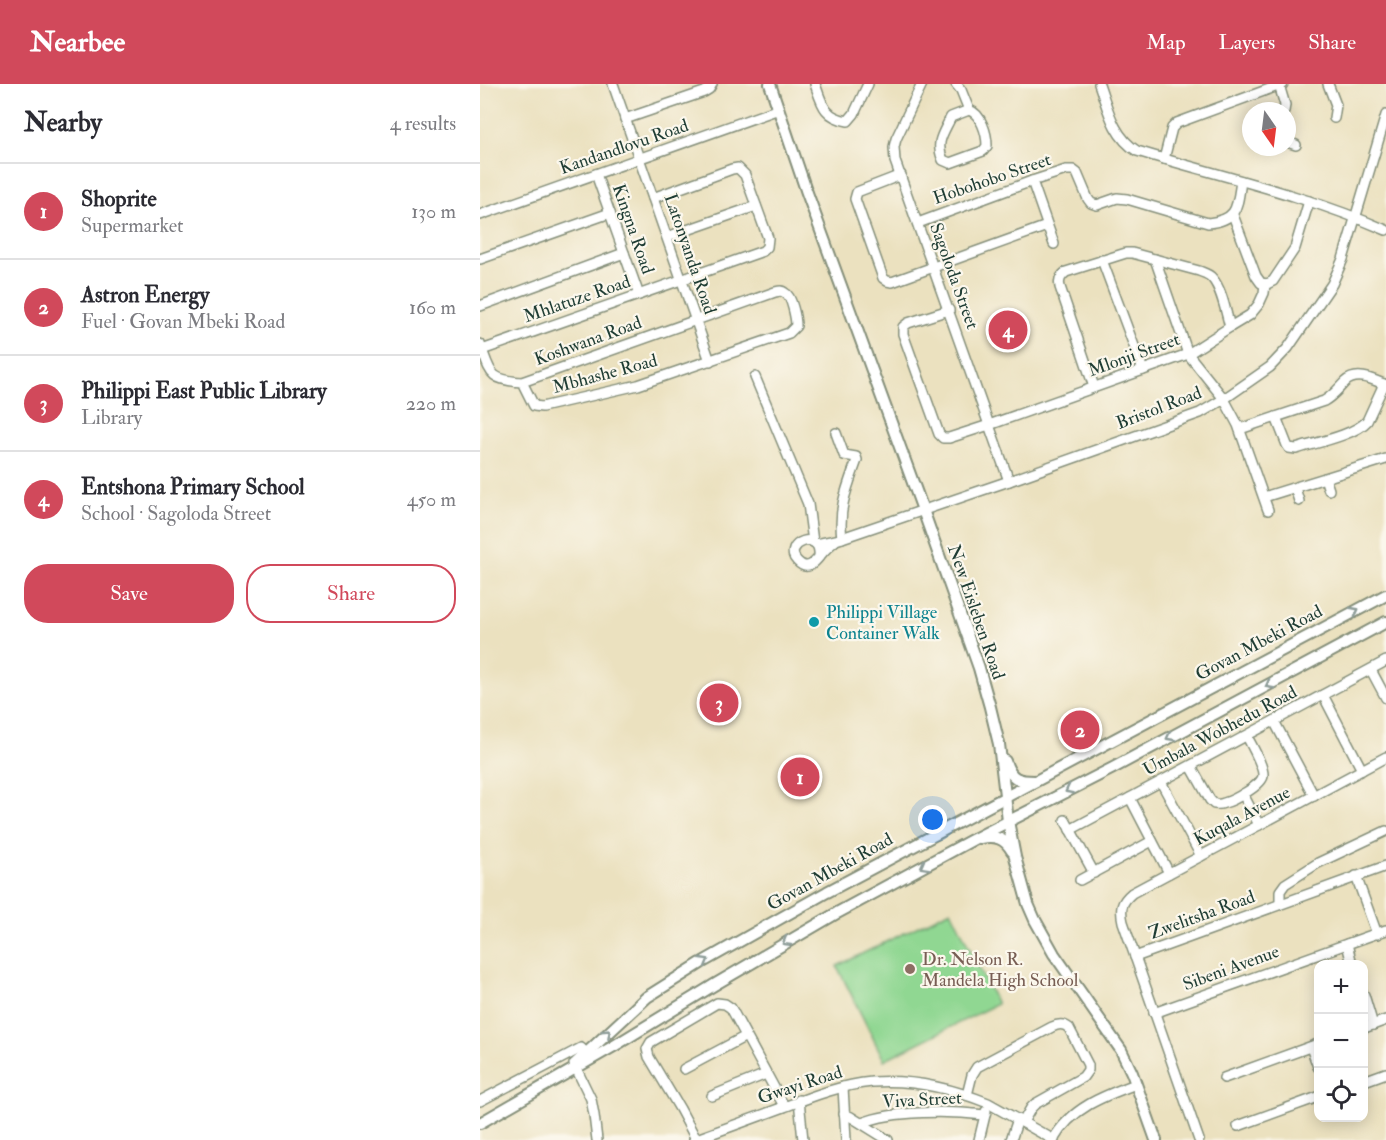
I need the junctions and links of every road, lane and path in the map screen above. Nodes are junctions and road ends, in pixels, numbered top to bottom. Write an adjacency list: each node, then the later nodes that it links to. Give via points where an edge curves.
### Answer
1 (613, 84): 16 (street, Latonyanda Road)
2 (712, 84): 16 (street, via 704,92)
3 (770, 84): 12 (main road, New Eisleben Road)
4 (814, 84): 5 (street, via 824,110 848,121)
5 (868, 84)
6 (922, 84): 20 (street, Sagoloda Street, via 894,147)
7 (956, 84): 13 (street)
8 (1099, 84): 18 (street, via 1122,139 1137,151)
9 (1328, 84): 14 (street, via 1336,105)
10 (1281, 85): 11 (street); 18 (street, via 1177,123 1172,128)
11 (1284, 102)
12 (779, 110): 17 (street, Kandandlovu Road); 67 (main road, New Eisleben Road)
13 (969, 110): 13 (street, via 979,117 987,146 950,163 943,160 939,142 951,117)
14 (1334, 118)
15 (1386, 118): 29 (street, Bristol Road)
16 (625, 119): 17 (street, Latonyanda Road)
17 (640, 159): 19 (street, Kandandlovu Road); 23 (street, Latonyanda Road)
18 (1164, 159): 22 (street)
19 (596, 174): 26 (street, Kingna Road); 27 (street, Kandandlovu Road)
20 (901, 175): 30 (street, Sagoloda Street); 39 (street, via 856,192 855,198 883,278 892,282)
21 (1032, 181): 28 (street, Hobohobo Street, via 1073,170 1088,199 1097,205 1127,199 1208,223 1221,222); 30 (street, Hobohobo Street); 31 (street)
22 (1241, 181): 24 (street); 28 (street)
23 (653, 198): 25 (street, via 735,168 746,175); 33 (street, Latonyanda Road)
24 (1309, 201): 29 (street); 41 (street, Mlonji Street, via 1295,248 1273,281)
25 (756, 206): 33 (street); 40 (street, Mhlatuze Road, via 768,238 765,250)
26 (610, 213): 35 (street, Kingna Road); 36 (street)
27 (480, 215)
28 (1233, 215): 41 (street, via 1256,276)
29 (1356, 217): 32 (street); 55 (street, Bristol Road, via 1339,271 1288,348 1270,367)
30 (918, 223): 39 (street, Sagoloda Street)
31 (1047, 226): 34 (street); 39 (street)
32 (1386, 230)
33 (667, 237): 40 (street, Latonyanda Road)
34 (1054, 244)
35 (624, 254): 42 (street, Kingna Road); 43 (street)
36 (480, 259)
37 (1155, 259): 38 (street, via 1126,253); 46 (street, via 1213,279); 48 (street)
38 (1102, 260): 50 (street); 54 (street, via 1066,272 1059,284)
39 (933, 267): 44 (street, Sagoloda Street)
40 (682, 279): 42 (street, Mhlatuze Road); 45 (street, Latonyanda Road)
41 (1265, 284): 46 (street, Mlonji Street, via 1256,309)
42 (639, 295): 47 (street, Mhlatuze Road)
43 (480, 306)
44 (949, 310): 57 (street, Sagoloda Street); 57 (street, Mlonji Street, via 908,323 903,334 939,434 949,438)
45 (696, 321): 49 (street, Latonyanda Road); 49 (street, Koshwana Road, via 775,292 789,296 795,329); 52 (street, Koshwana Road)
46 (1230, 327): 48 (street, Mlonji Street)
47 (481, 347): 52 (street, Koshwana Road, via 492,374)
48 (1188, 354): 50 (street, Mlonji Street); 55 (street)
49 (710, 361): 52 (street, Mbhashe Road, via 638,385 542,407 532,404)
50 (1143, 370): 54 (street, Mlonji Street)
51 (755, 377): 70 (street, via 808,504)
52 (522, 382)
53 (1385, 384): 56 (street, via 1354,377 1324,401); 56 (street, via 1364,425 1296,449 1287,445)
54 (1094, 387): 57 (street, Mlonji Street)
55 (1224, 399): 58 (street); 62 (street, Bristol Road, via 1200,413)
56 (1276, 417): 58 (street)
57 (989, 425): 62 (street, Sagoloda Street)
58 (1240, 429): 65 (street)
59 (836, 433): 69 (street, via 844,455 857,460 843,503)
60 (1385, 462): 61 (street)
61 (1325, 478): 63 (street); 64 (street)
62 (1009, 481): 67 (street, Bristol Road)
63 (1295, 488): 65 (street); 66 (street)
64 (1329, 490)
65 (1264, 497): 68 (street)
66 (1299, 501)
67 (923, 510): 69 (street, Bristol Road); 80 (main road, New Eisleben Road, via 979,668)
68 (1268, 510)
69 (839, 539): 70 (street, Bristol Road); 71 (street)
70 (815, 543): 71 (street); 71 (street, via 805,540 797,544 795,558 809,566)
71 (819, 557)
72 (1386, 595): 84 (main road, Govan Mbeki Road, one-way to 72)
73 (1386, 622): 91 (main road, Govan Mbeki Road, one-way to 91)
74 (1386, 661): 75 (street, Umbala Wobhedu Road)
75 (1371, 670): 76 (street, Umbala Wobhedu Road); 77 (street)
76 (1323, 695): 78 (street, Umbala Wobhedu Road); 83 (street)
77 (1386, 698)
78 (1274, 721): 79 (street, Umbala Wobhedu Road); 87 (street)
79 (1247, 736): 82 (street, Umbala Wobhedu Road); 86 (street, via 1263,778)
80 (999, 744): 84 (main road, via 1011,775); 88 (main road, New Eisleben Road)
81 (1386, 757): 83 (street, Kuqala Avenue)
82 (1191, 766): 85 (street, Umbala Wobhedu Road); 86 (street, via 1214,804)
83 (1362, 770): 87 (street, Kuqala Avenue)
84 (1035, 781): 88 (main road, Govan Mbeki Road)
85 (1161, 782): 89 (street, Umbala Wobhedu Road); 97 (street)
86 (1243, 794): 92 (street)
87 (1314, 796): 92 (street, Kuqala Avenue)
88 (1005, 798): 91 (main road, New Eisleben Road); 116 (main road, Govan Mbeki Road, one-way to 88, via 655,992 826,892)
89 (1130, 798): 93 (street, Umbala Wobhedu Road); 96 (street)
90 (1065, 820): 93 (street)
91 (1008, 821): 95 (main road, Govan Mbeki Road); 98 (main road, New Eisleben Road)
92 (1259, 825): 97 (street, Kuqala Avenue)
93 (1070, 830): 100 (street)
94 (1386, 831): 104 (street, Zwelitsha Road, via 1317,863 1285,884 1280,891)
95 (972, 840): 98 (main road, via 1000,838); 117 (main road, Govan Mbeki Road, one-way to 117, via 790,940)
96 (1152, 841): 100 (street); 101 (street)
97 (1201, 856): 101 (street, Kuqala Avenue)
98 (1015, 857): 123 (main road, New Eisleben Road, via 1028,904 1045,939 1121,1050)
99 (1386, 866): 102 (street, Zwelitsha Road)
100 (1094, 873): 103 (street)
101 (1169, 873): 107 (street, Kuqala Avenue, via 1125,899 1121,909 1123,922)
102 (1356, 876): 104 (street, Zwelitsha Road); 105 (street)
103 (1080, 880)
104 (1280, 904): 107 (street, Zwelitsha Road)
105 (1381, 932): 106 (street, Sibeni Avenue)
106 (1347, 944): 108 (street); 110 (street, Sibeni Avenue)
107 (1135, 957): 110 (street)
108 (1351, 960)
109 (1368, 1008): 112 (street)
110 (1154, 1013): 147 (street)
111 (1386, 1020): 112 (street)
112 (1373, 1024): 113 (street)
113 (1368, 1026)
114 (746, 1036): 118 (street); 120 (street); 138 (street, via 731,1008 720,1003 648,1045 649,1058)
115 (1314, 1045): 121 (street)
116 (586, 1053): 117 (main road, Govan Mbeki Road); 129 (street, via 581,1048)
117 (575, 1066): 135 (main road, Govan Mbeki Road); 139 (street, via 591,1099)
118 (684, 1069)
119 (1386, 1073): 122 (street)
120 (766, 1074): 126 (street); 131 (street)
121 (1224, 1078)
122 (1368, 1080)
123 (1136, 1084): 145 (street, via 1087,1105 1071,1117); 146 (main road, New Eisleben Road)
124 (843, 1087): 125 (street, Gwayi Road, via 910,1082); 128 (street, Gwayi Road); 132 (street)
125 (967, 1095): 130 (street, Gwayi Road); 134 (street, via 977,1067 1052,1027 1066,1026 1088,1070 1083,1077 1035,1104)
126 (712, 1096)
127 (1314, 1098): 137 (street)
128 (799, 1100): 131 (street, Gwayi Road); 140 (street)
129 (480, 1101)
130 (988, 1103): 133 (street); 134 (street, Gwayi Road)
131 (784, 1106): 138 (street, Gwayi Road)
132 (844, 1114): 136 (street); 141 (street)
133 (985, 1115): 136 (street, Viva Street, via 894,1115); 143 (street)
134 (1021, 1121): 144 (street); 145 (street, Gwayi Road)
135 (480, 1123)
136 (862, 1123): 142 (street)
137 (1238, 1126)
138 (700, 1139)
139 (597, 1140)
140 (803, 1140)
141 (846, 1140)
142 (888, 1140)
143 (979, 1140)
144 (1011, 1140)
145 (1053, 1140)
146 (1156, 1140)
147 (1199, 1140)

